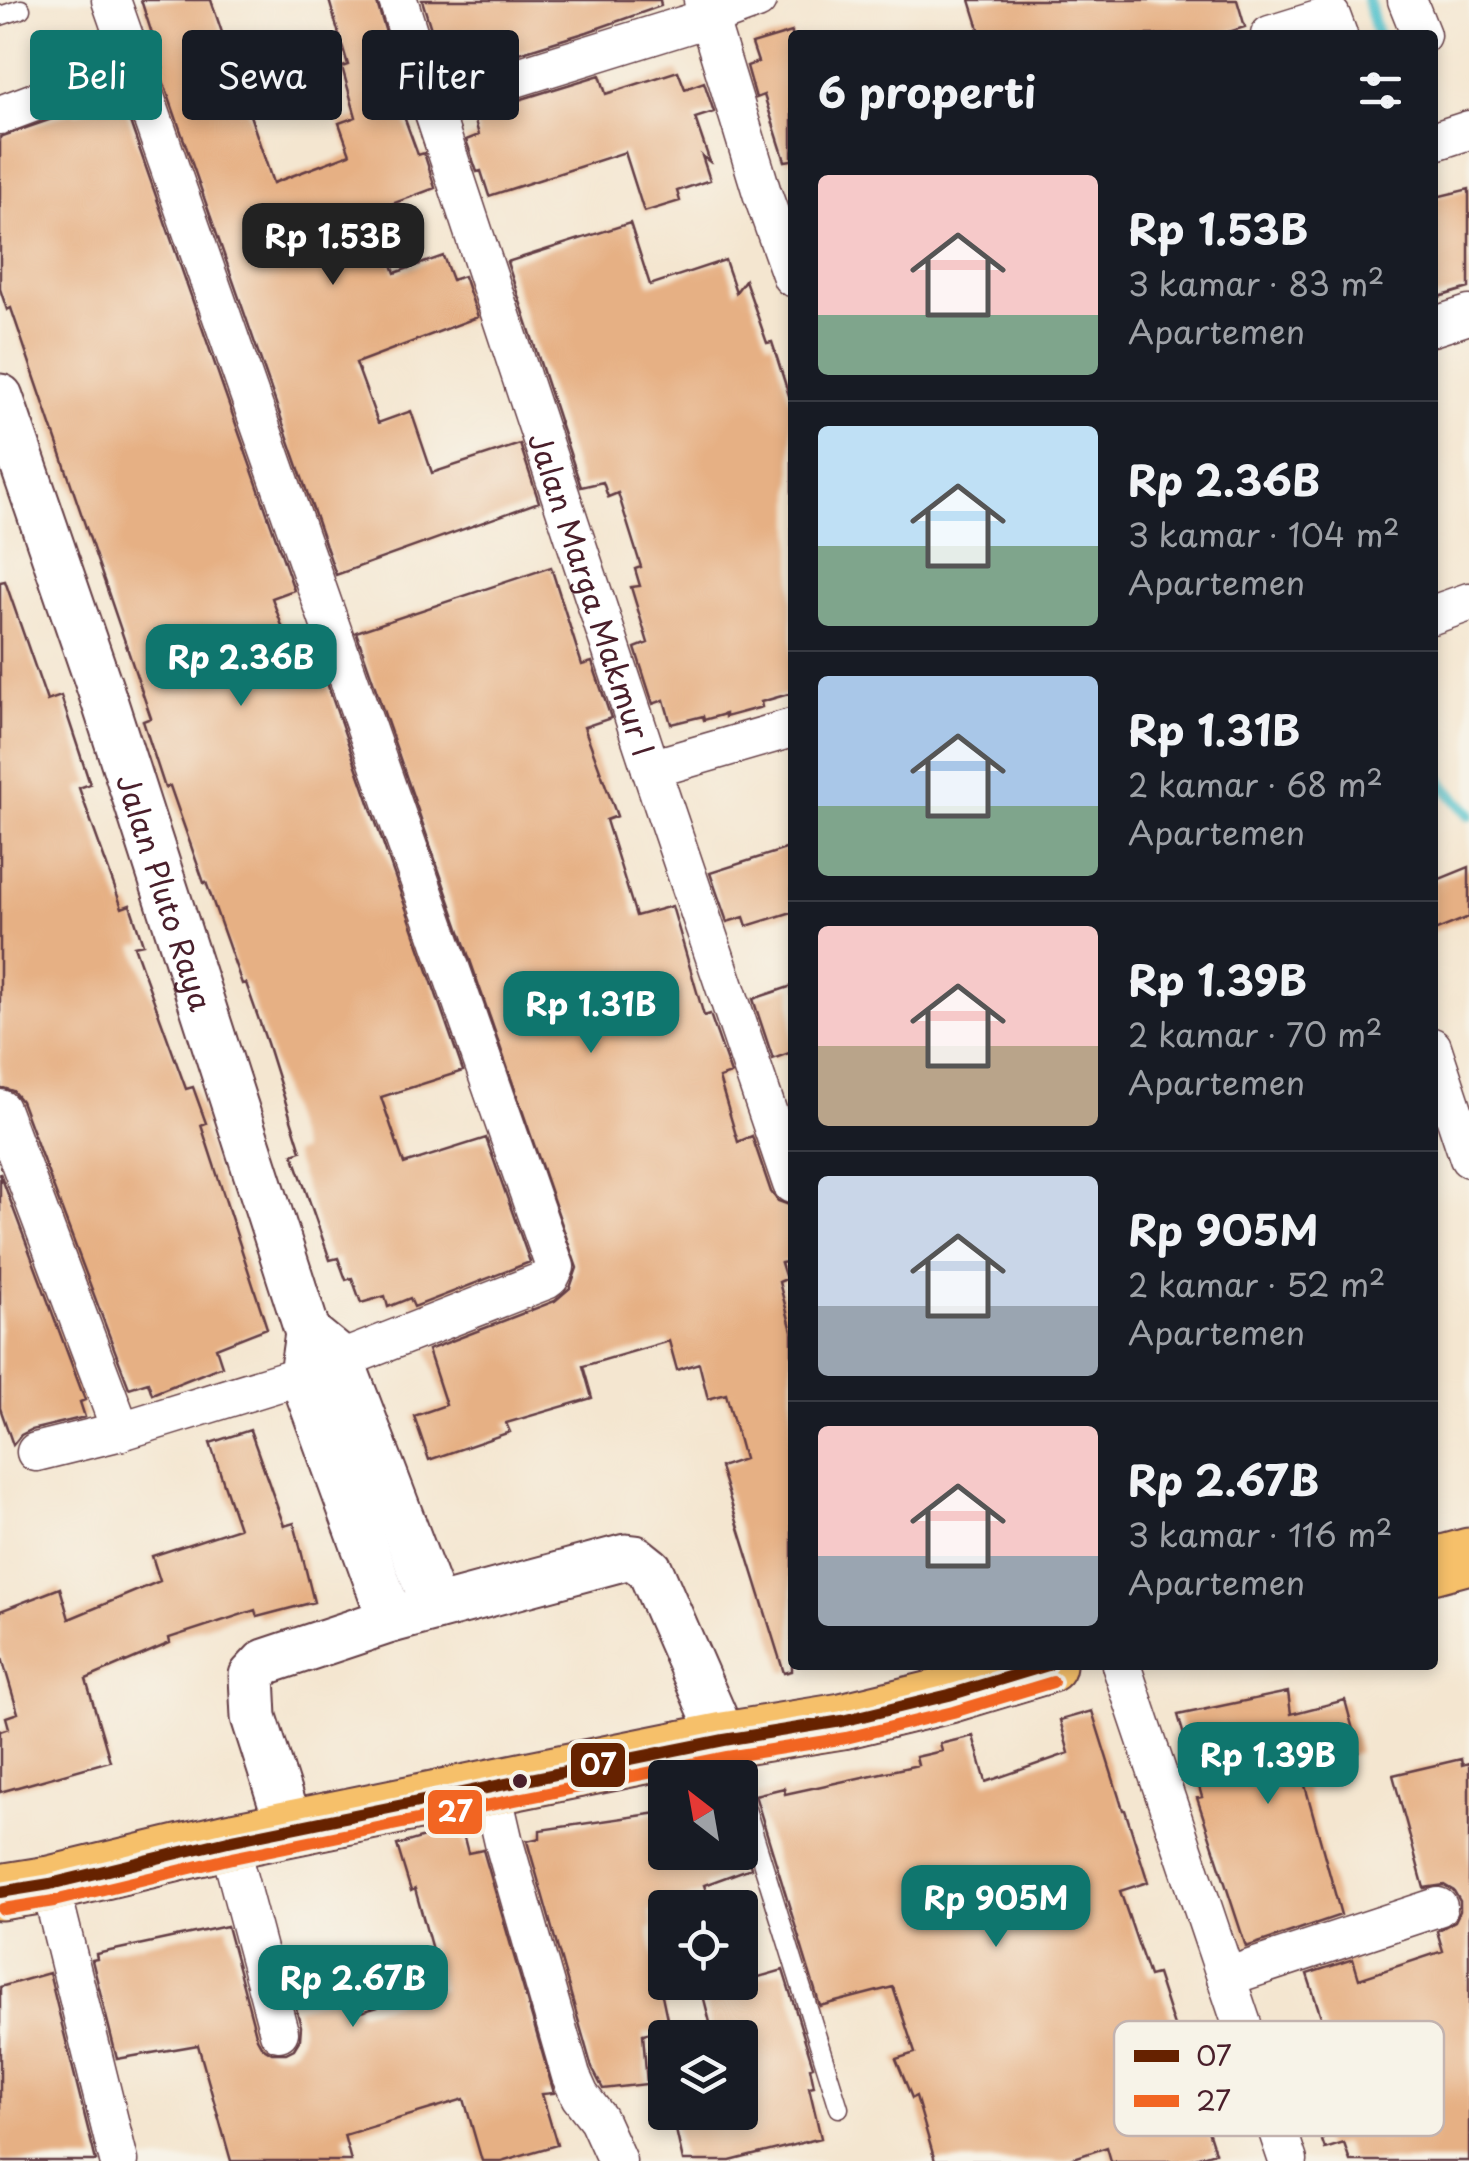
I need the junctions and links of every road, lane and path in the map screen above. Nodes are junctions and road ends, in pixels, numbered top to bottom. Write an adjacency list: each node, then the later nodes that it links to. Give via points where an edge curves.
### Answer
1 (111, 0): 8 (street)
2 (398, 0): 9 (street, Jalan Marga Makmur I)
3 (757, 0): 6 (street)
4 (1407, 0): 12 (street)
5 (21, 8): 7 (lane)
6 (706, 9): 13 (street); 20 (street)
7 (0, 16)
8 (122, 30)
9 (408, 30)
10 (1286, 30): 11 (street, via 1331,16)
11 (1336, 30)
12 (1419, 30)
13 (519, 74)
14 (30, 104): 15 (street)
15 (0, 115)
16 (153, 120): 33 (street, via 554,1263 546,1280)
17 (436, 120): 28 (street, Jalan Marga Makmur I)
18 (1469, 130): 19 (street)
19 (1438, 140)
20 (777, 188): 21 (street)
21 (788, 253)
22 (1469, 315): 23 (street)
23 (1438, 325)
24 (0, 396): 33 (street, Jalan Pluto Raya)
25 (1469, 602): 26 (street)
26 (1438, 613)
27 (788, 729): 28 (street)
28 (651, 768): 32 (street, Jalan Marga Makmur I)
29 (1438, 1065): 31 (street)
30 (0, 1109): 34 (street)
31 (1469, 1158)
32 (788, 1172)
33 (317, 1356): 34 (street); 38 (street, Jalan Pluto Raya); 39 (street, Jalan Pluto Raya)
34 (120, 1432): 35 (street)
35 (36, 1452)
36 (1469, 1556): 37 (main road)
37 (1438, 1564)
38 (435, 1608): 39 (street); 43 (street, via 635,1558 650,1570)
39 (392, 1620): 47 (street, via 265,1662 252,1676 254,1718)
40 (1014, 1670): 42 (main road)
41 (1122, 1670): 52 (street)
42 (945, 1680): 44 (main road)
43 (730, 1760)
44 (754, 1760)
45 (648, 1776): 46 (main road)
46 (491, 1788): 47 (main road); 58 (street, via 570,2076)
47 (290, 1830): 48 (main road)
48 (228, 1841): 50 (main road); 54 (street)
49 (758, 1846): 55 (lane)
50 (25, 1888): 57 (street)
51 (1438, 1907): 52 (street)
52 (1226, 1977): 53 (street)
53 (1241, 2021)
54 (280, 2032)
55 (839, 2108)
56 (1280, 2136): 59 (street)
57 (119, 2161)
58 (618, 2161)
59 (1288, 2161)

